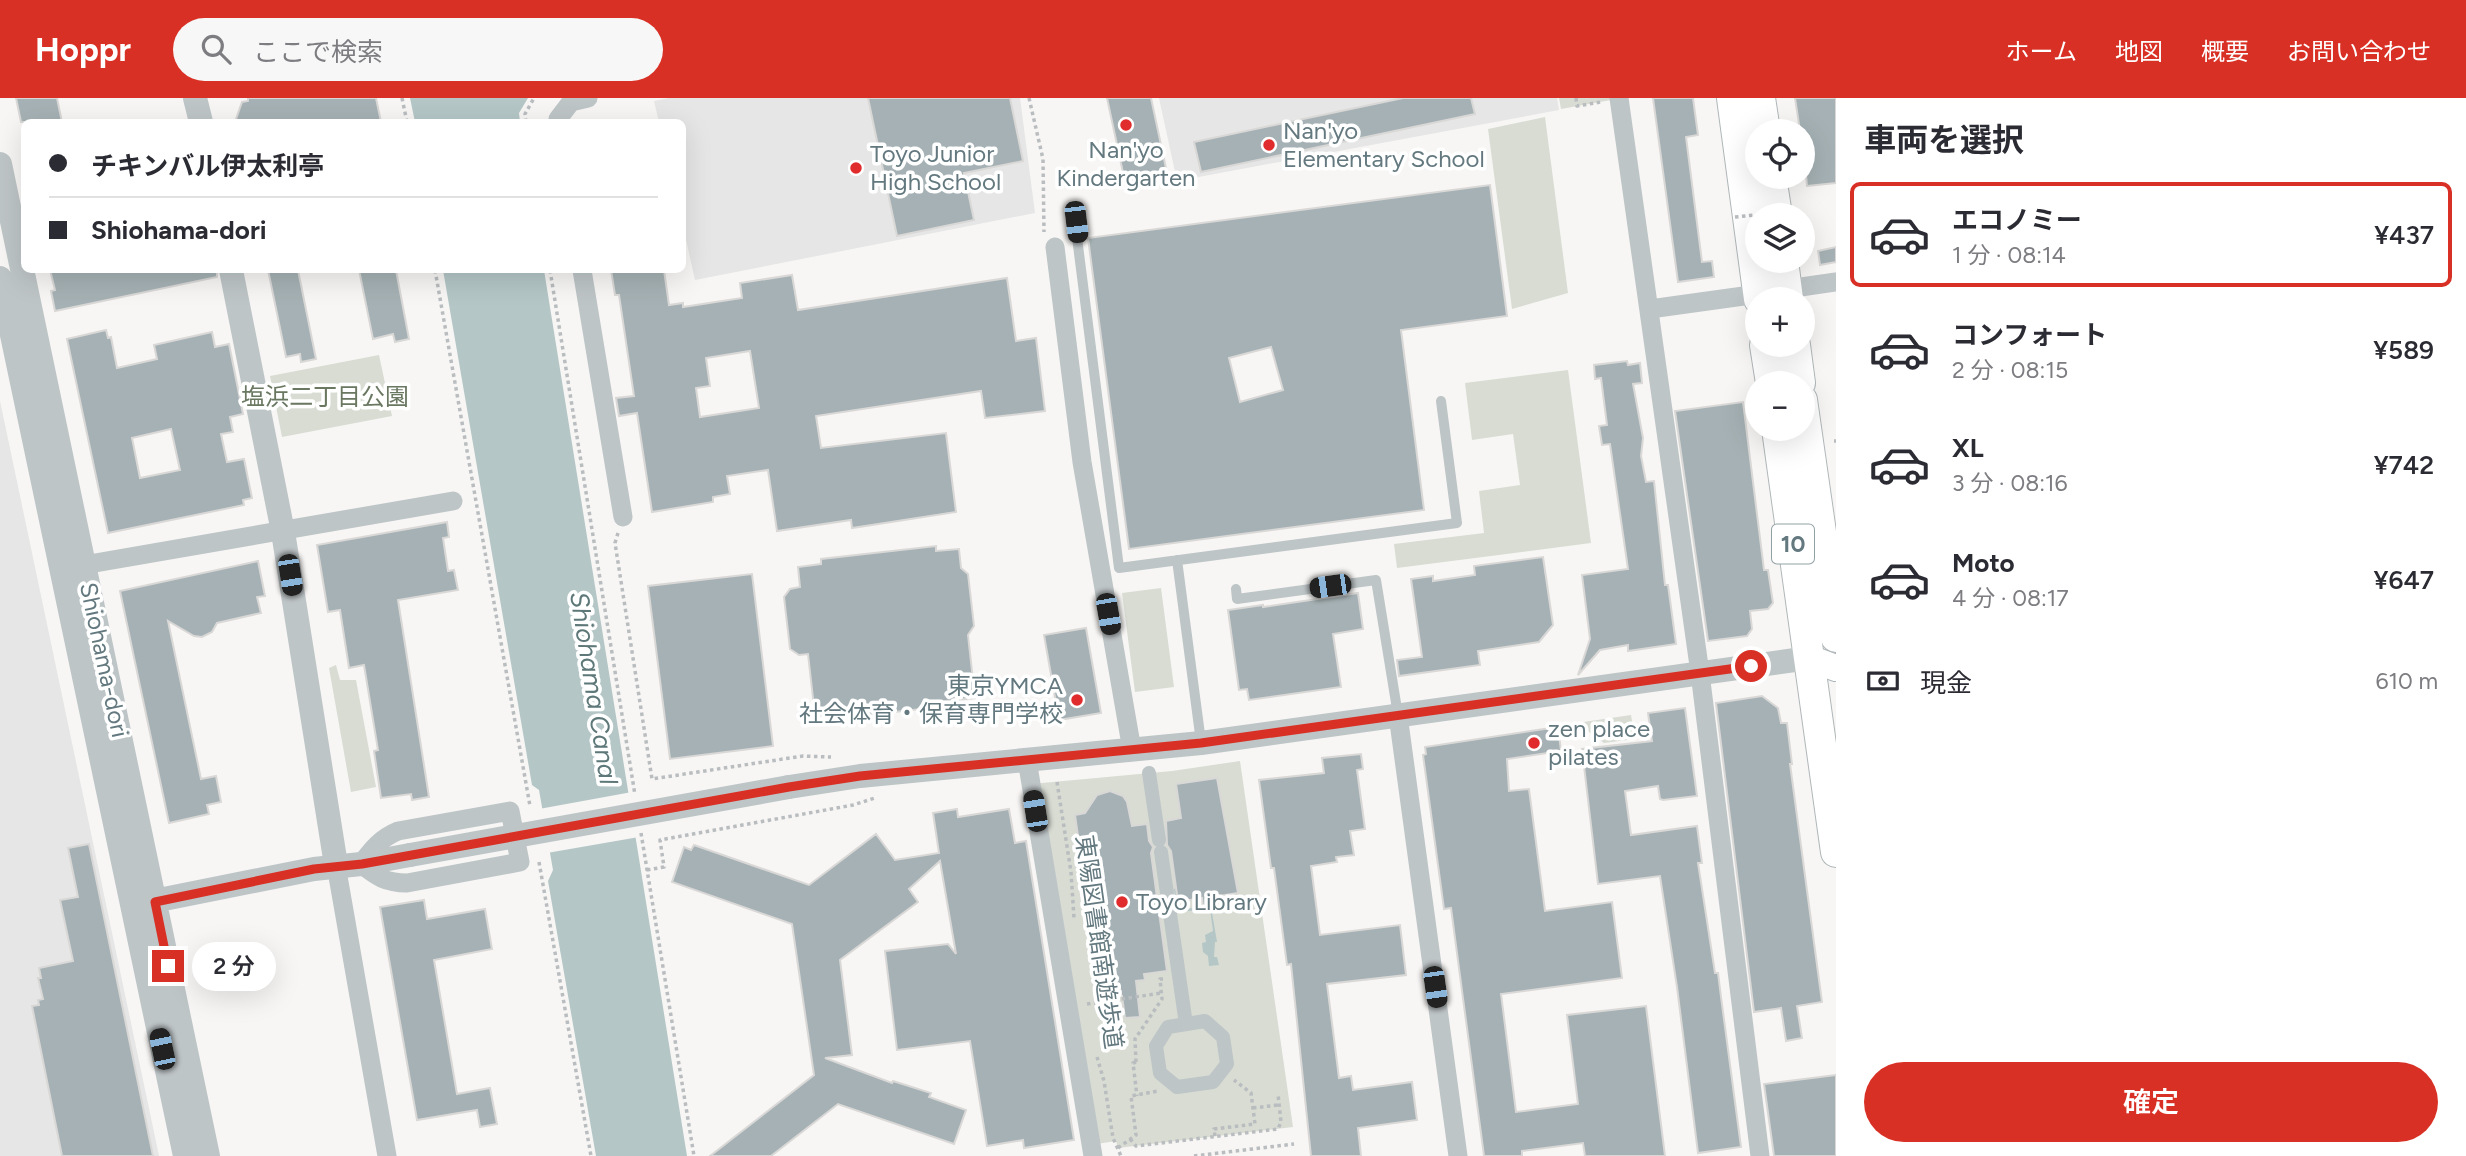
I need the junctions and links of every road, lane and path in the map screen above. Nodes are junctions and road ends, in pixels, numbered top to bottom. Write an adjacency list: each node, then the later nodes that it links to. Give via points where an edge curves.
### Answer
1 (195, 98): 10 (street)
2 (402, 98): 11 (path)
3 (534, 98): 12 (path)
4 (588, 98): 13 (street, via 571,102)
5 (1029, 98): 20 (path, via 1043,159 1042,216)
6 (1576, 98): 9 (path, via 1577,106)
7 (1732, 98): 27 (main road)
8 (1760, 98): 14 (main road)
9 (1615, 99): 30 (street)
10 (200, 119)
11 (406, 119)
12 (526, 119)
13 (558, 119)
14 (1763, 119)
15 (0, 164): 19 (street, Shiohama-dori)
16 (1745, 216): 17 (path, bridge)
17 (1735, 217)
18 (1076, 222): 37 (lane, via 1119,568)
19 (13, 237): 38 (street, Shiohama-dori)
20 (1050, 243): 46 (street)
21 (232, 273): 36 (street)
22 (437, 273): 53 (path)
23 (550, 273): 52 (path)
24 (582, 273): 35 (street)
25 (0, 278): 38 (street)
26 (1836, 282): 28 (street)
27 (1775, 287)
28 (1792, 287)
29 (1745, 294): 30 (street)
30 (1650, 309): 43 (street)
31 (1441, 401): 37 (lane, via 1457,523)
32 (1779, 441): 42 (main road, 10)
33 (1808, 441): 40 (main road, 10)
34 (453, 501): 36 (street)
35 (623, 517): 47 (path, via 615,544 652,779 803,756)
36 (283, 532): 38 (street); 58 (street)
37 (1177, 561): 45 (lane)
38 (72, 567): 60 (street, Shiohama-dori)
39 (1236, 589): 44 (lane, via 1237,599 1376,580)
40 (1836, 637)
41 (1836, 646): 42 (main road)
42 (1823, 663): 43 (street); 55 (main road, 10)
43 (1700, 673): 44 (street); 90 (street)
44 (1398, 715): 45 (street); 89 (street)
45 (1201, 743): 46 (street)
46 (1132, 750): 48 (street)
47 (837, 758)
48 (1027, 760): 57 (street, bridge, via 789,787); 86 (street)
49 (1149, 773): 62 (street)
50 (1058, 782): 61 (path, 東陽図書館南遊歩道)
51 (877, 797): 59 (path, via 660,840 664,867)
52 (636, 802)
53 (531, 815)
54 (641, 829): 59 (path)
55 (1836, 852)
56 (538, 856): 84 (path)
57 (362, 864): 57 (street, via 380,841 398,831 510,811 520,862 407,883 379,879); 58 (street)
58 (336, 865): 60 (street); 83 (street)
59 (648, 870): 85 (path)
60 (143, 904): 81 (street); 82 (street, Shiohama-dori)
61 (1074, 921)
62 (1180, 976): 64 (path, via 1160,979); 67 (street)
63 (1085, 992): 65 (path, 東陽図書館南遊歩道)
64 (1162, 993): 65 (path); 70 (path, via 1161,1003 1135,1039)
65 (1087, 1004): 66 (path, 東陽図書館南遊歩道)
66 (1089, 1011)
67 (1186, 1024): 71 (street, via 1205,1021 1223,1037); 72 (street, via 1168,1027 1156,1046)
68 (1093, 1045): 80 (path, 東陽図書館南遊歩道)
69 (1144, 1061): 70 (path)
70 (1136, 1062): 74 (path)
71 (1225, 1074): 72 (street, via 1213,1082 1177,1087); 76 (path, via 1251,1093)
72 (1164, 1084): 74 (path, via 1156,1093)
73 (1278, 1094): 75 (path)
74 (1137, 1096): 78 (path, via 1131,1096 1136,1135)
75 (1279, 1105): 76 (path); 77 (path, via 1278,1129)
76 (1253, 1108): 77 (path, via 1255,1124 1214,1129)
77 (1215, 1137): 78 (path, via 1136,1146)
78 (1130, 1139): 80 (path)
79 (1294, 1144): 88 (path)
80 (1118, 1148): 87 (path, 東陽図書館南遊歩道)
81 (185, 1156)
82 (208, 1156)
83 (387, 1156)
84 (591, 1156)
85 (694, 1156)
86 (1093, 1156)
87 (1121, 1156)
88 (1194, 1156)
89 (1458, 1156)
90 (1760, 1156)

